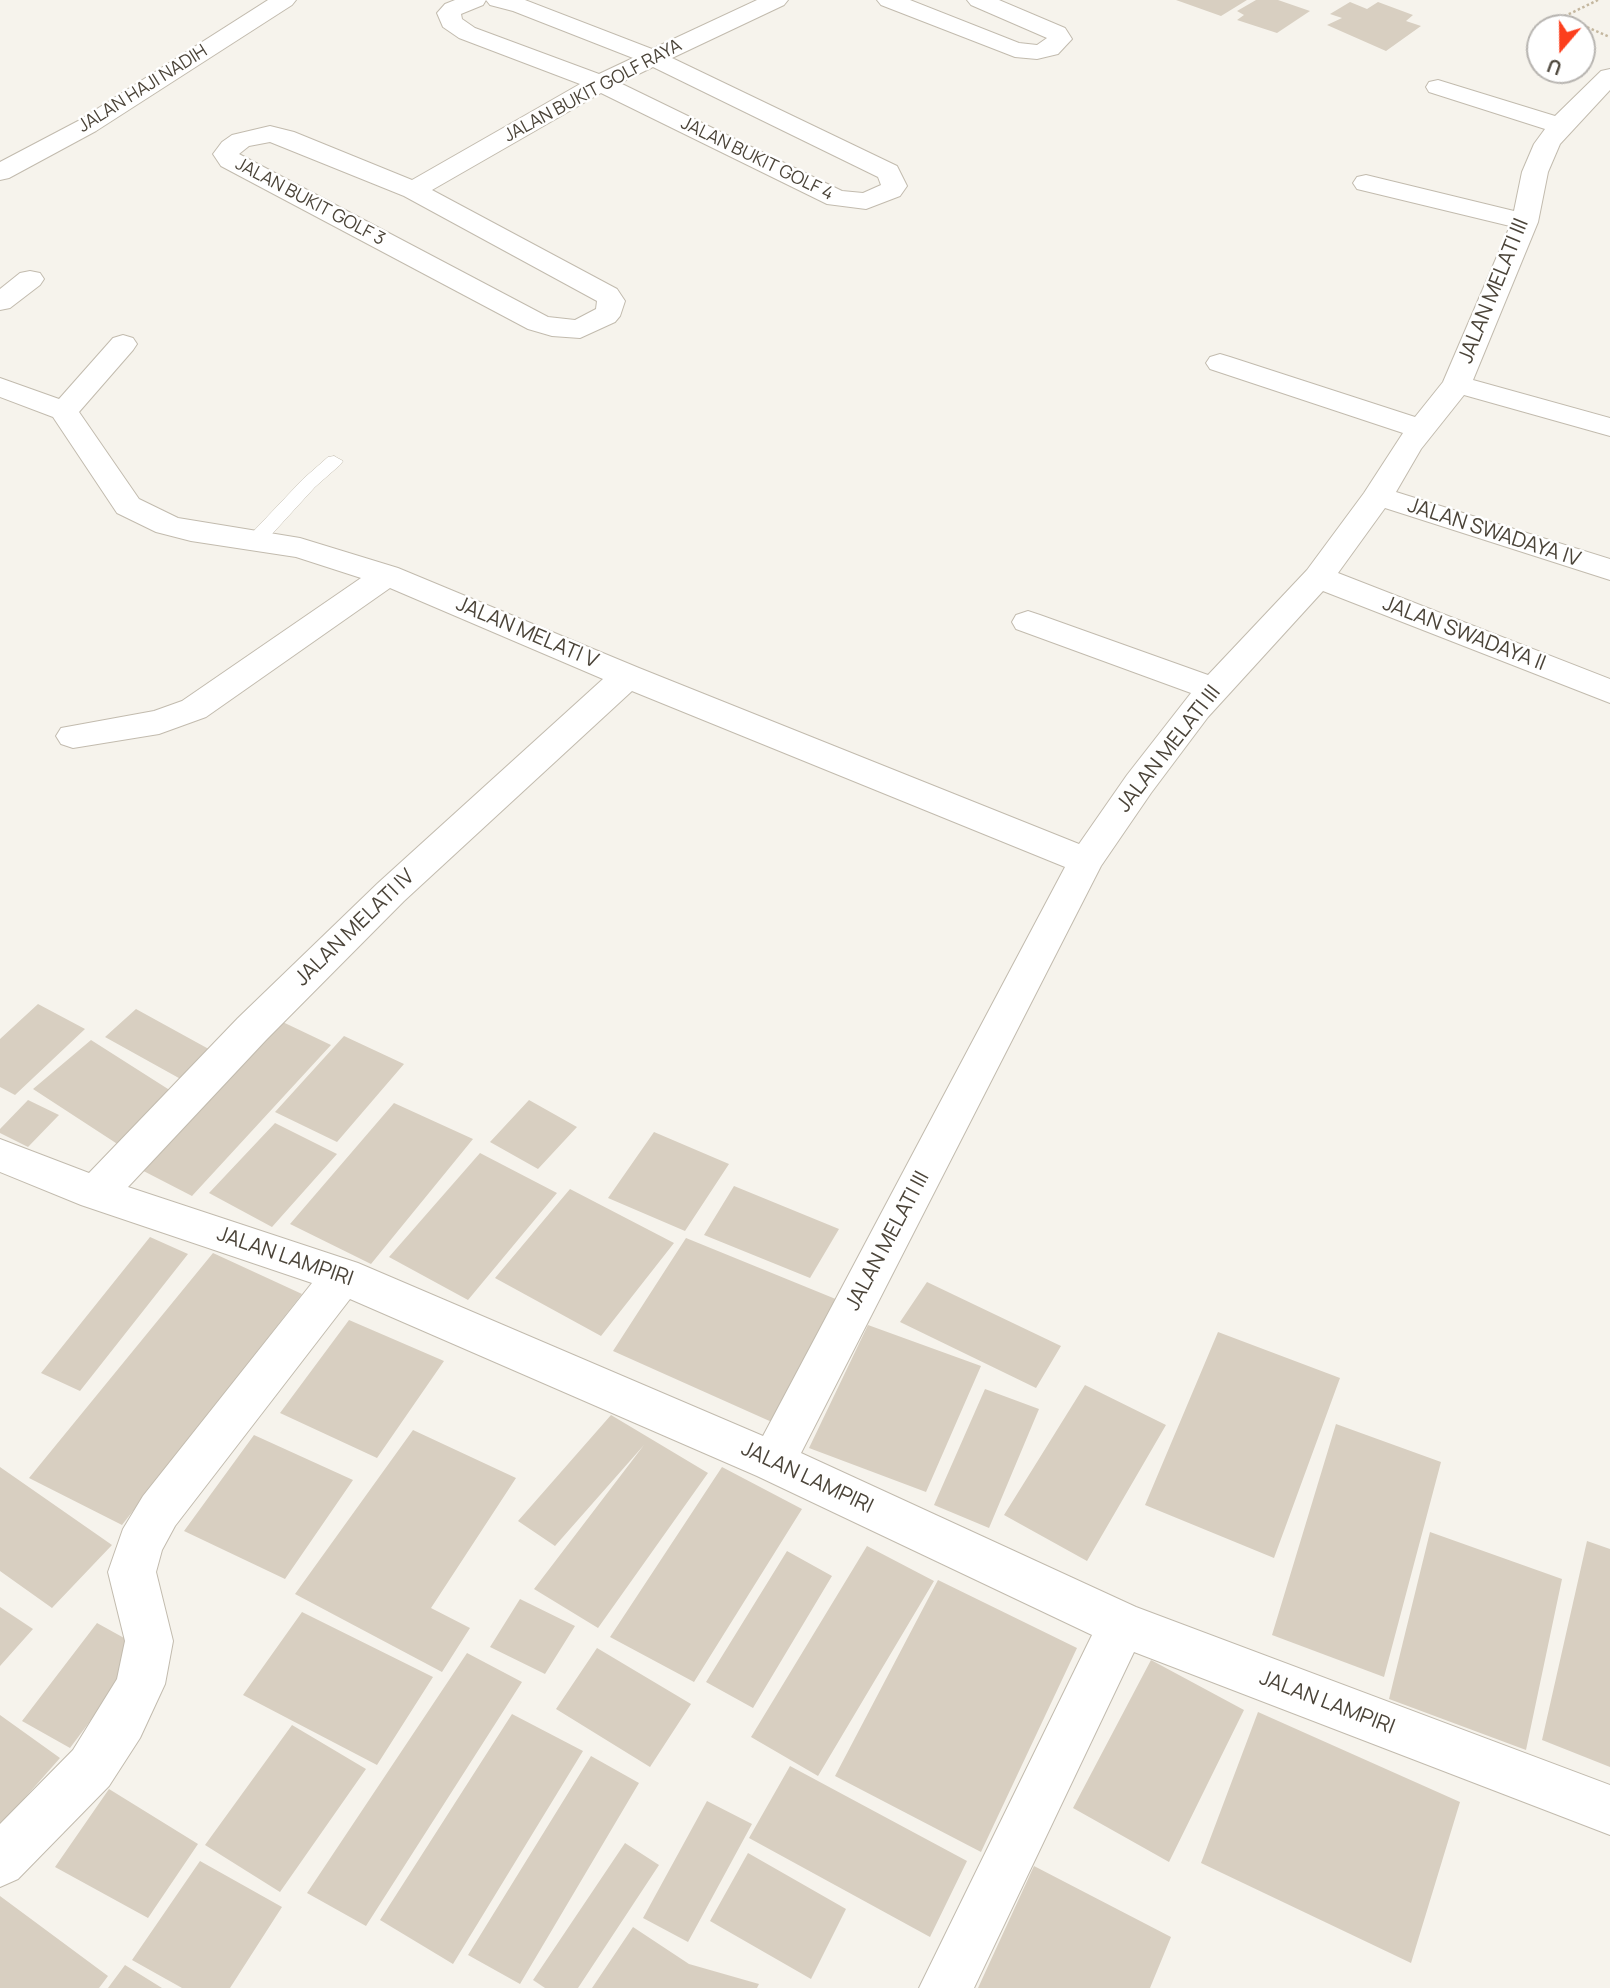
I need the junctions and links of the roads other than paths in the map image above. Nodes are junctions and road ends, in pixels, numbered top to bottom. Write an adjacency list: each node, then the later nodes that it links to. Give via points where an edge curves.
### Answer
1 (284, 0): 12 (street, JALAN HAJI NADIH, via 88,126)
2 (475, 0): 8 (street, via 449,13 456,27)
3 (498, 0): 7 (street)
4 (776, 0): 7 (street, JALAN BUKIT GOLF RAYA)
5 (889, 0): 6 (street, via 1015,50 1049,50 1059,39 1057,33)
6 (979, 0)
7 (653, 58): 8 (street, JALAN BUKIT GOLF RAYA); 8 (street, JALAN BUKIT GOLF 4, via 887,172 894,186 866,201 836,198)
8 (600, 83): 14 (street, JALAN BUKIT GOLF RAYA)
9 (1437, 88): 11 (street)
10 (1604, 90): 11 (street, JALAN MELATI III)
11 (1560, 126): 15 (street, JALAN MELATI III, via 1535,172)
12 (0, 172)
13 (1366, 183): 15 (street)
14 (413, 190): 14 (street, JALAN BUKIT GOLF 3, via 285,137 256,135 226,154 230,161 538,323 580,328 610,310 607,295)
15 (1525, 222): 20 (street, JALAN MELATI III)
16 (30, 279): 17 (street)
17 (0, 302)
18 (123, 344): 22 (street)
19 (1220, 363): 24 (street)
20 (1457, 384): 23 (street); 24 (street, JALAN MELATI III)
21 (0, 387): 22 (street)
22 (64, 411): 27 (street, JALAN MELATI V, via 128,506 179,528)
23 (1610, 427)
24 (1421, 429): 26 (street, JALAN MELATI III)
25 (334, 461): 27 (lane)
26 (1378, 496): 28 (street, JALAN SWADAYA IV); 30 (street, JALAN MELATI III)
27 (255, 541): 29 (street, JALAN MELATI V, via 300,548)
28 (1610, 570)
29 (387, 575): 32 (street, JALAN MELATI V); 35 (street, via 194,709 159,722)
30 (1318, 577): 33 (street, JALAN MELATI III); 34 (street, JALAN SWADAYA II)
31 (1028, 622): 33 (street)
32 (627, 676): 36 (street, JALAN MELATI V); 38 (street, JALAN MELATI IV, via 371,912)
33 (1213, 689): 36 (street, JALAN MELATI III)
34 (1610, 692)
35 (73, 736)
36 (1086, 861): 40 (street, JALAN MELATI III)
37 (0, 1155): 38 (street, JALAN LAMPIRI)
38 (96, 1193): 39 (street, JALAN LAMPIRI)
39 (343, 1276): 40 (street, JALAN LAMPIRI); 43 (street, via 159,1511 140,1544 132,1572 149,1641 141,1684 91,1768)
40 (773, 1462): 41 (street, JALAN LAMPIRI)
41 (1122, 1625): 42 (street, JALAN LAMPIRI); 44 (street)
42 (1610, 1810)
43 (0, 1861)
44 (946, 1988)

